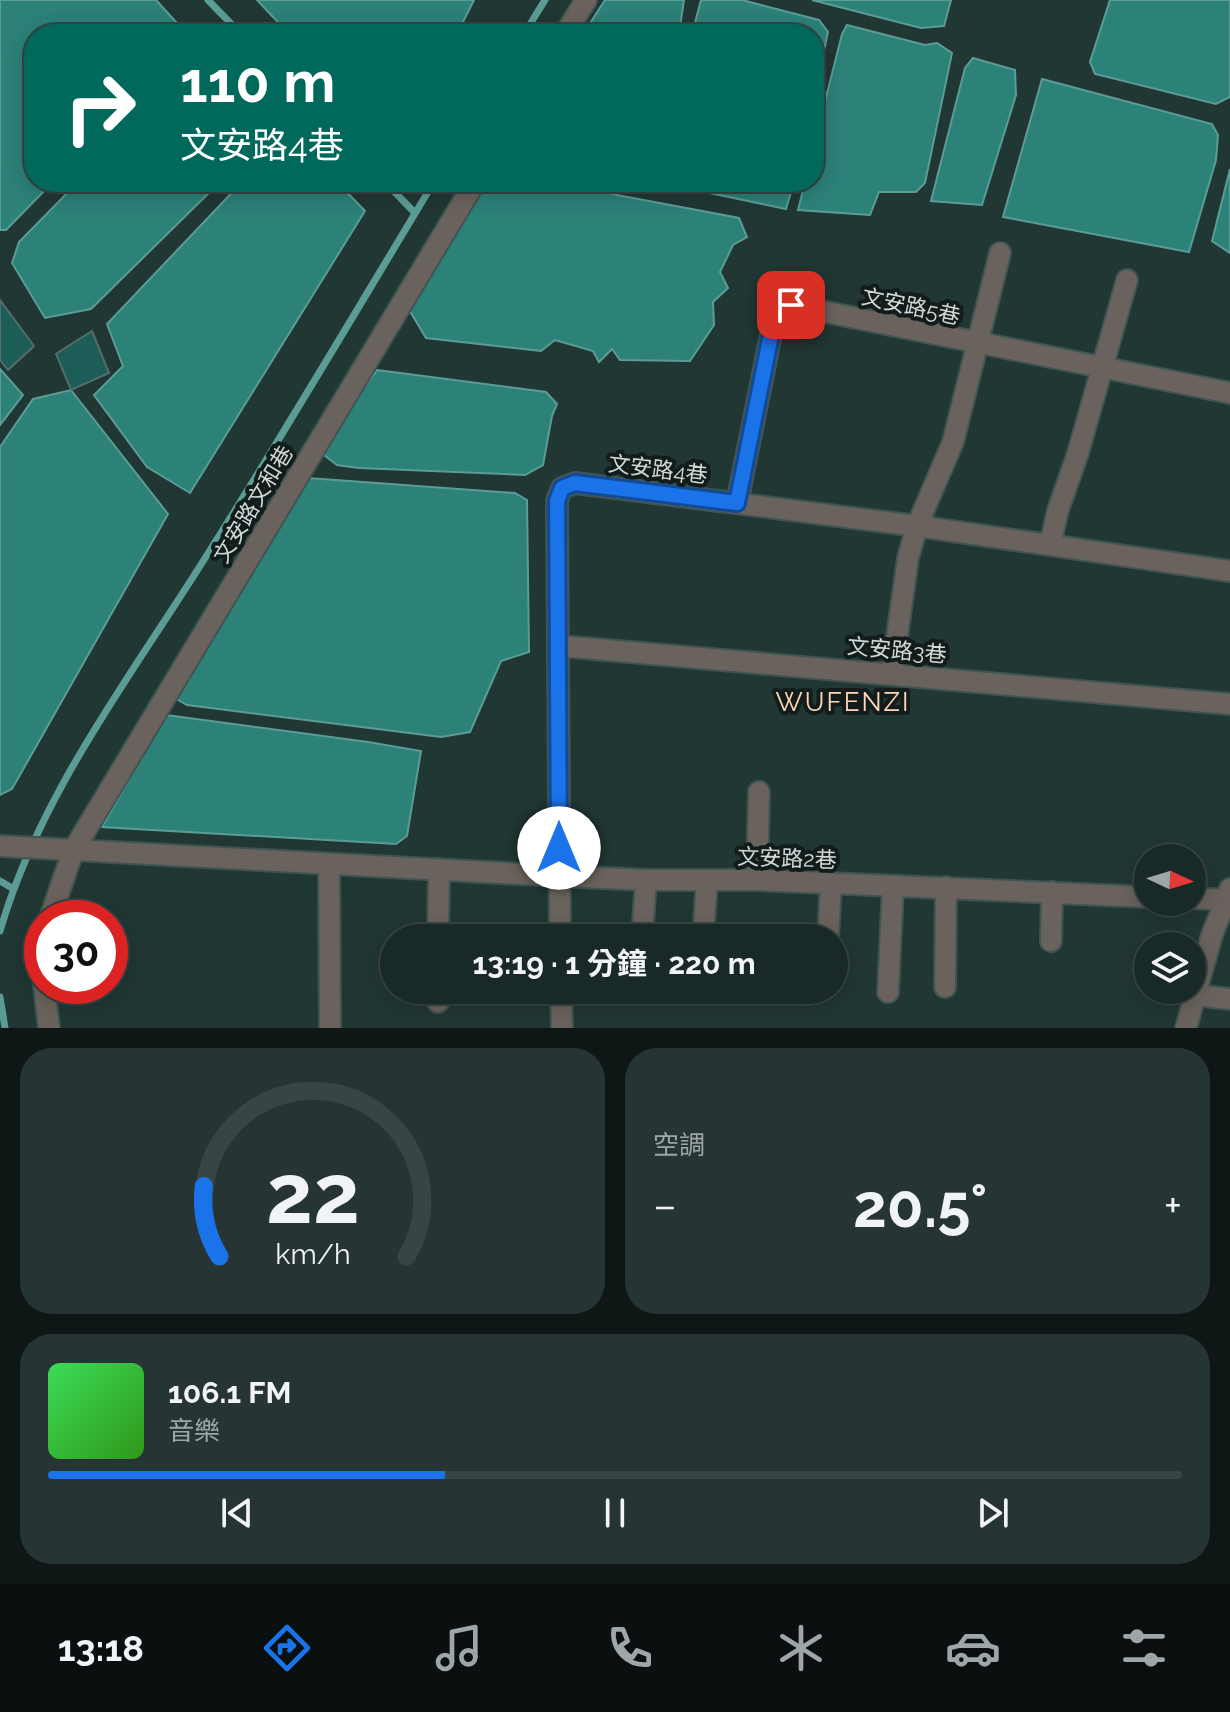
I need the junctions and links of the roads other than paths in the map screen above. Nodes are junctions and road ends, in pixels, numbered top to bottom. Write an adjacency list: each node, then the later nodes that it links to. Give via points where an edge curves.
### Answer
1 (586, 0): 2 (street)
2 (571, 24)
3 (469, 192): 18 (street, 文安路文和巷)
4 (1000, 253): 6 (street)
5 (1127, 280): 7 (street)
6 (979, 344): 7 (street, 文安路5巷); 9 (street, 文安路5巷, via 780,307); 10 (street, via 953,442)
7 (1102, 369): 8 (street, 文安路5巷); 11 (street)
8 (1230, 393)
9 (737, 503): 10 (street, 文安路4巷); 13 (street, 文安路4巷, via 575,483 562,488 557,501)
10 (917, 526): 11 (street, 文安路4巷); 14 (street)
11 (1050, 545): 12 (street, 文安路4巷)
12 (1230, 571)
13 (560, 646): 14 (street, 文安路3巷); 21 (street, 文安路4巷)
14 (892, 673): 15 (street, 文安路3巷)
15 (1230, 704)
16 (759, 792): 23 (street)
17 (6, 846): 18 (street, 文安路2巷)
18 (64, 850): 19 (street, 文安路2巷); 32 (street, 文安路文和巷)
19 (329, 864): 20 (street, 文安路2巷); 48 (street)
20 (432, 869): 21 (street, 文安路2巷); 33 (street)
21 (559, 876): 22 (street, 文安路2巷); 34 (street, 文安路4巷)
22 (646, 880): 24 (street, 文安路2巷); 35 (street)
23 (757, 880): 24 (street, 文安路2巷); 25 (street, 文安路2巷)
24 (707, 881): 36 (street)
25 (831, 884): 26 (street, 文安路2巷); 37 (street)
26 (893, 886): 27 (street, 文安路2巷); 41 (street)
27 (946, 887): 28 (street, 文安路2巷); 40 (street)
28 (1052, 892): 30 (street, 文安路2巷); 38 (street)
29 (1228, 895): 31 (street); 39 (street)
30 (1134, 896)
31 (1206, 897)
32 (54, 900)
33 (437, 924)
34 (560, 924)
35 (643, 924)
36 (704, 924)
37 (829, 924)
38 (1051, 941)
39 (1206, 956)
40 (945, 987)
41 (888, 992)
42 (1206, 996): 43 (street)
43 (1230, 999)
44 (46, 1004): 47 (street)
45 (561, 1004): 49 (street)
46 (1193, 1004): 50 (street)
47 (49, 1028)
48 (330, 1028)
49 (562, 1028)
50 (1186, 1028)

